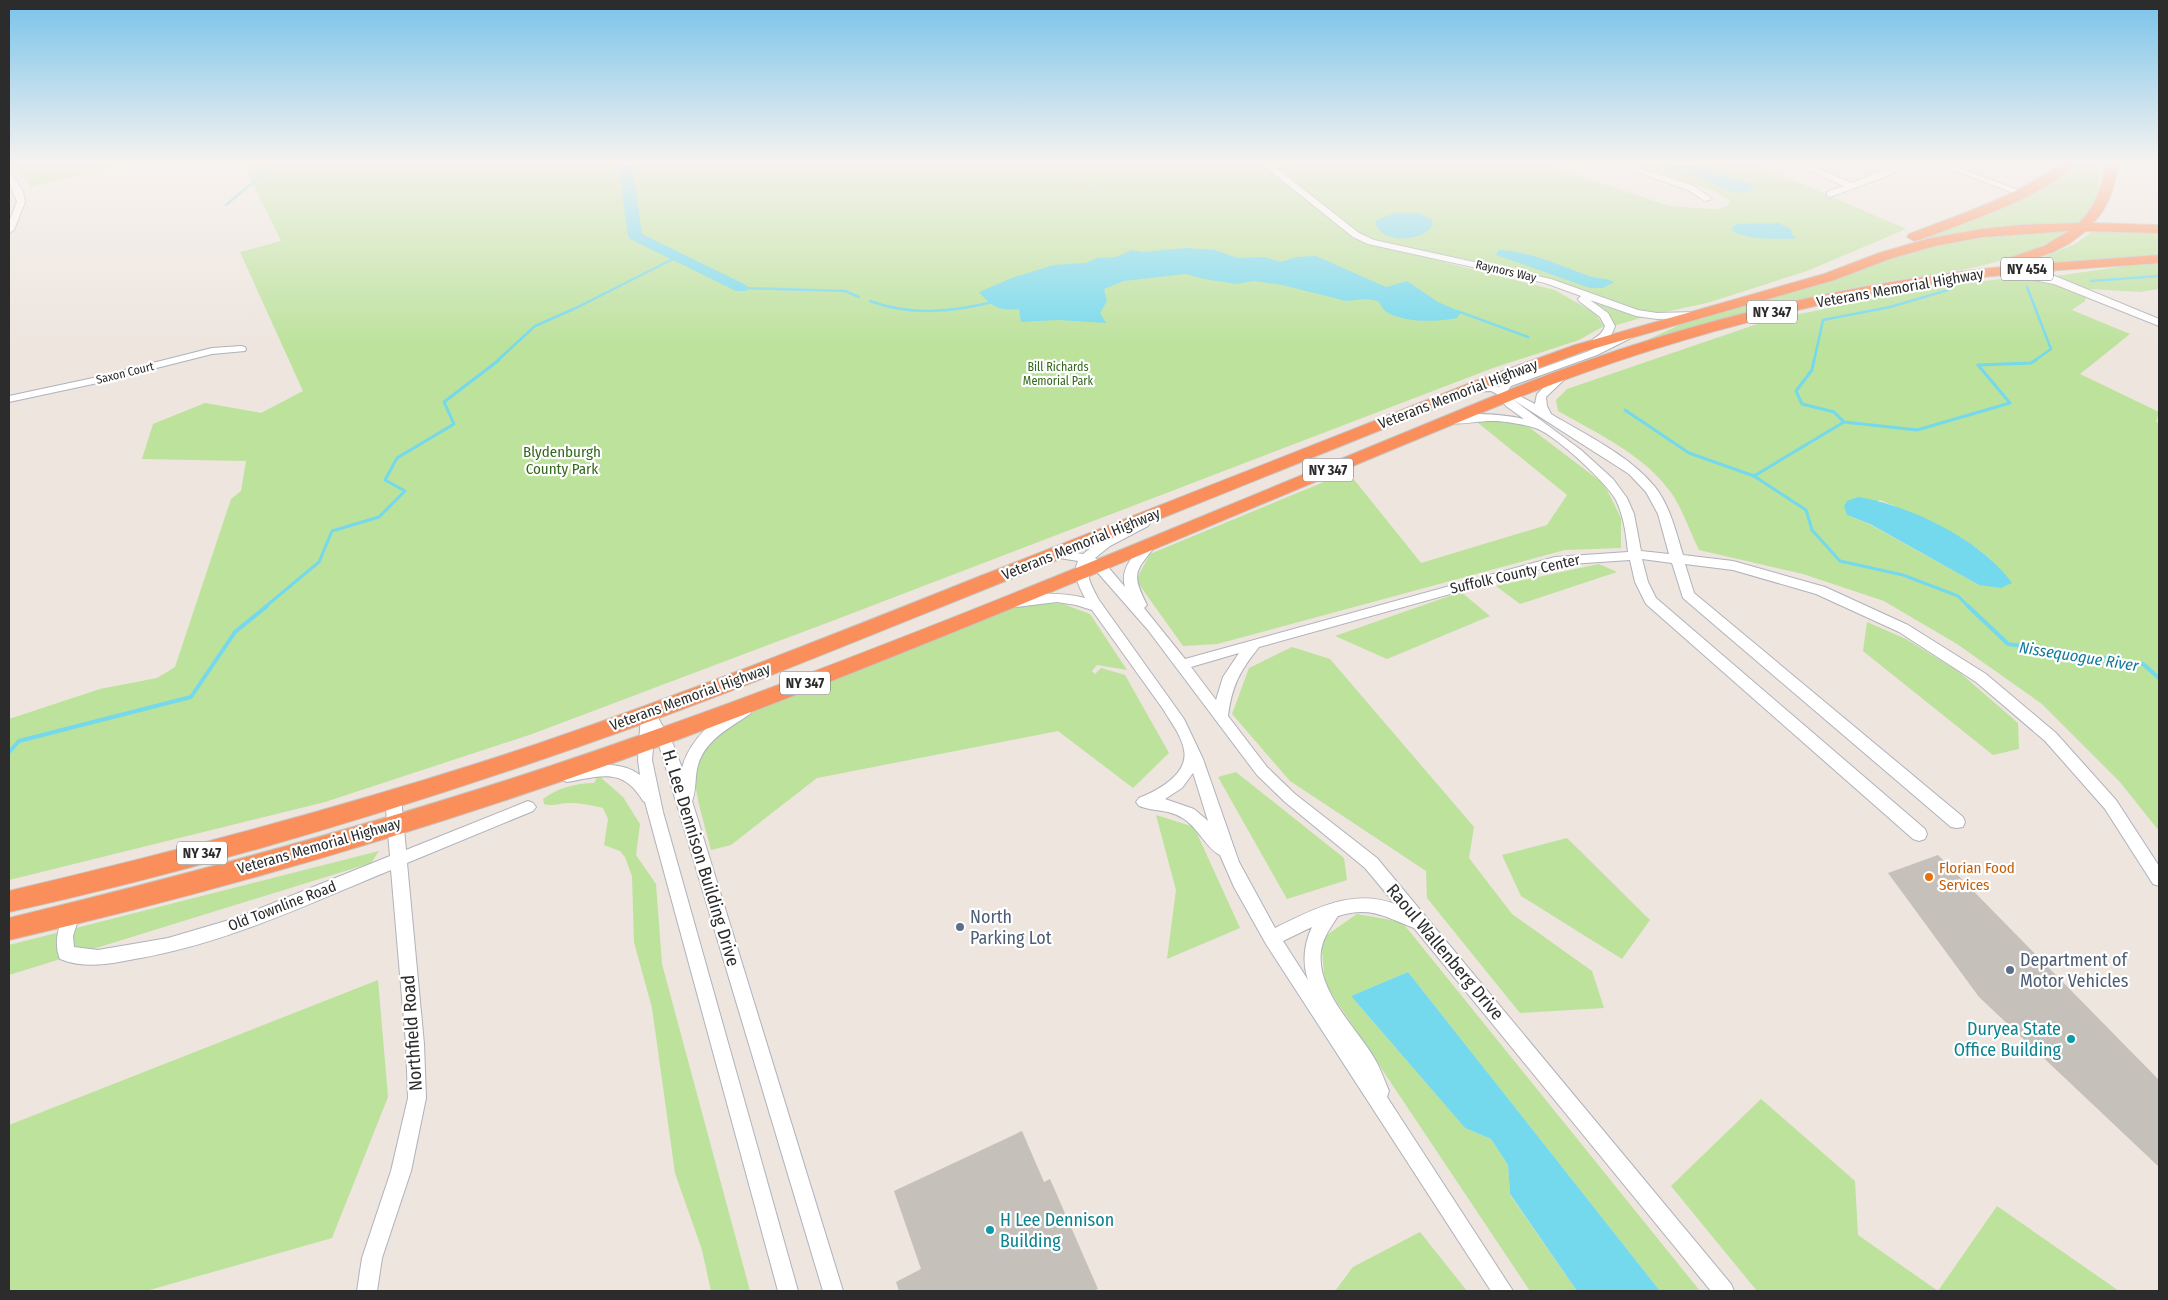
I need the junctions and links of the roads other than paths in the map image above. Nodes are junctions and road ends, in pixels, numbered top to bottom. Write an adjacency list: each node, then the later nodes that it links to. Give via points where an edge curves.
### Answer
1 (1342, 225): 12 (street, Raynors Way, via 1371,242)
2 (1944, 225): 13 (highway, NY 347)
3 (2085, 225): 5 (highway, NY 347)
4 (2134, 225): 6 (highway)
5 (2083, 227): 6 (highway, Veterans Memorial Highway); 10 (highway, NY 347, via 2066,240 2040,252); 13 (highway, Veterans Memorial Highway, via 2010,230 1943,240 1898,251 1829,277)
6 (2159, 228)
7 (2159, 258): 8 (highway, Veterans Memorial Highway / NY 454)
8 (2056, 266): 9 (highway, Veterans Memorial Highway / NY 454); 11 (street, via 2044,273)
9 (2003, 271): 10 (highway, Veterans Memorial Highway / NY 454); 11 (street)
10 (1958, 276): 19 (highway, Veterans Memorial Highway / NY 347, via 1849,294 1780,310 1651,346)
11 (2058, 282): 15 (street)
12 (1564, 286): 14 (street, Raynors Way, via 1636,313); 17 (street, Raynors Way, via 1606,318 1609,332)
13 (1794, 286): 14 (highway, Veterans Memorial Highway / NY 347)
14 (1695, 315): 16 (highway, Veterans Memorial Highway / NY 347)
15 (2159, 322)
16 (1634, 332): 17 (highway, Veterans Memorial Highway / NY 347); 21 (street, via 1593,353 1508,384)
17 (1593, 344): 20 (highway, Veterans Memorial Highway / NY 347)
18 (241, 349): 22 (street, Saxon Court, via 219,350)
19 (1563, 375): 21 (highway, Veterans Memorial Highway / NY 347); 24 (street, via 1541,396)
20 (1468, 389): 21 (street, via 1487,388); 25 (highway, Veterans Memorial Highway / NY 347)
21 (1506, 395): 23 (highway, Veterans Memorial Highway / NY 347); 24 (street)
22 (9, 399)
23 (1445, 422): 24 (street, via 1491,416); 26 (highway, Veterans Memorial Highway / NY 347)
24 (1544, 422): 28 (street, via 1614,488 1628,514); 29 (street, via 1633,471 1664,514)
25 (1171, 508): 27 (highway, Veterans Memorial Highway / NY 347); 30 (street, via 1097,548)
26 (1153, 541): 30 (highway, Veterans Memorial Highway / NY 347); 33 (street, via 1132,565 1129,576 1133,593)
27 (1057, 554): 30 (street, via 1074,555); 37 (highway, Veterans Memorial Highway / NY 347)
28 (1636, 554): 29 (street, Suffolk County Center); 34 (street, Suffolk County Center, via 1586,557 1540,565); 48 (street, via 1643,586 1656,606)
29 (1677, 556): 46 (street, via 1688,595); 51 (street, Suffolk County Center, via 1738,567 1820,591 1883,618 1942,652 2009,701 2061,748 2112,804)
30 (1087, 565): 31 (highway, Veterans Memorial Highway / NY 347); 32 (street, via 1087,592); 33 (street)
31 (994, 606): 32 (street, via 1052,596); 36 (highway, Veterans Memorial Highway / NY 347)
32 (1097, 607): 40 (street, via 1161,693)
33 (1153, 628): 35 (street, Raoul Wallenberg Drive)
34 (1255, 643): 35 (street, Suffolk County Center); 38 (street, via 1229,677)
35 (1181, 665): 38 (street, Raoul Wallenberg Drive)
36 (757, 702): 39 (highway, Veterans Memorial Highway / NY 347); 43 (street, via 714,731 699,746 690,764)
37 (648, 713): 39 (street, H. Lee Dennison Building Drive); 42 (highway, Veterans Memorial Highway / NY 347)
38 (1221, 717): 55 (street, Raoul Wallenberg Drive, via 1270,779 1360,853)
39 (654, 740): 41 (highway, Veterans Memorial Highway / NY 347); 43 (street, H. Lee Dennison Building Drive, via 670,752); 45 (street, H. Lee Dennison Building Drive, via 645,760)
40 (1192, 752): 50 (street); 50 (street, via 1185,777 1144,802 1164,803 1190,812)
41 (534, 781): 45 (street, via 604,770 625,772 643,784); 47 (highway, Veterans Memorial Highway / NY 347)
42 (393, 798): 47 (street, Northfield Road); 52 (highway, Veterans Memorial Highway / NY 347, via 185,858)
43 (685, 801): 61 (street, H. Lee Dennison Building Drive)
44 (528, 807): 49 (street, Old Townline Road)
45 (655, 812): 60 (street, H. Lee Dennison Building Drive)
46 (1957, 822)
47 (395, 825): 49 (street, Northfield Road); 54 (highway, Veterans Memorial Highway / NY 347)
48 (1919, 834)
49 (398, 860): 54 (street, Old Townline Road, via 238,925 168,946 98,958 66,954 65,936); 59 (street, Northfield Road, via 417,1098 401,1171 372,1258)
50 (1230, 863): 57 (street)
51 (2159, 879)
52 (9, 902)
53 (1332, 912): 55 (street, via 1366,904 1394,910); 57 (street); 58 (street, via 1313,943 1314,975 1327,1002 1368,1065)
54 (72, 914): 56 (highway, Veterans Memorial Highway / NY 347)
55 (1421, 923): 63 (street, Raoul Wallenberg Drive)
56 (9, 930)
57 (1272, 939): 58 (street)
58 (1399, 1133): 62 (street)
59 (367, 1291)
60 (788, 1291)
61 (833, 1291)
62 (1503, 1291)
63 (1724, 1291)

